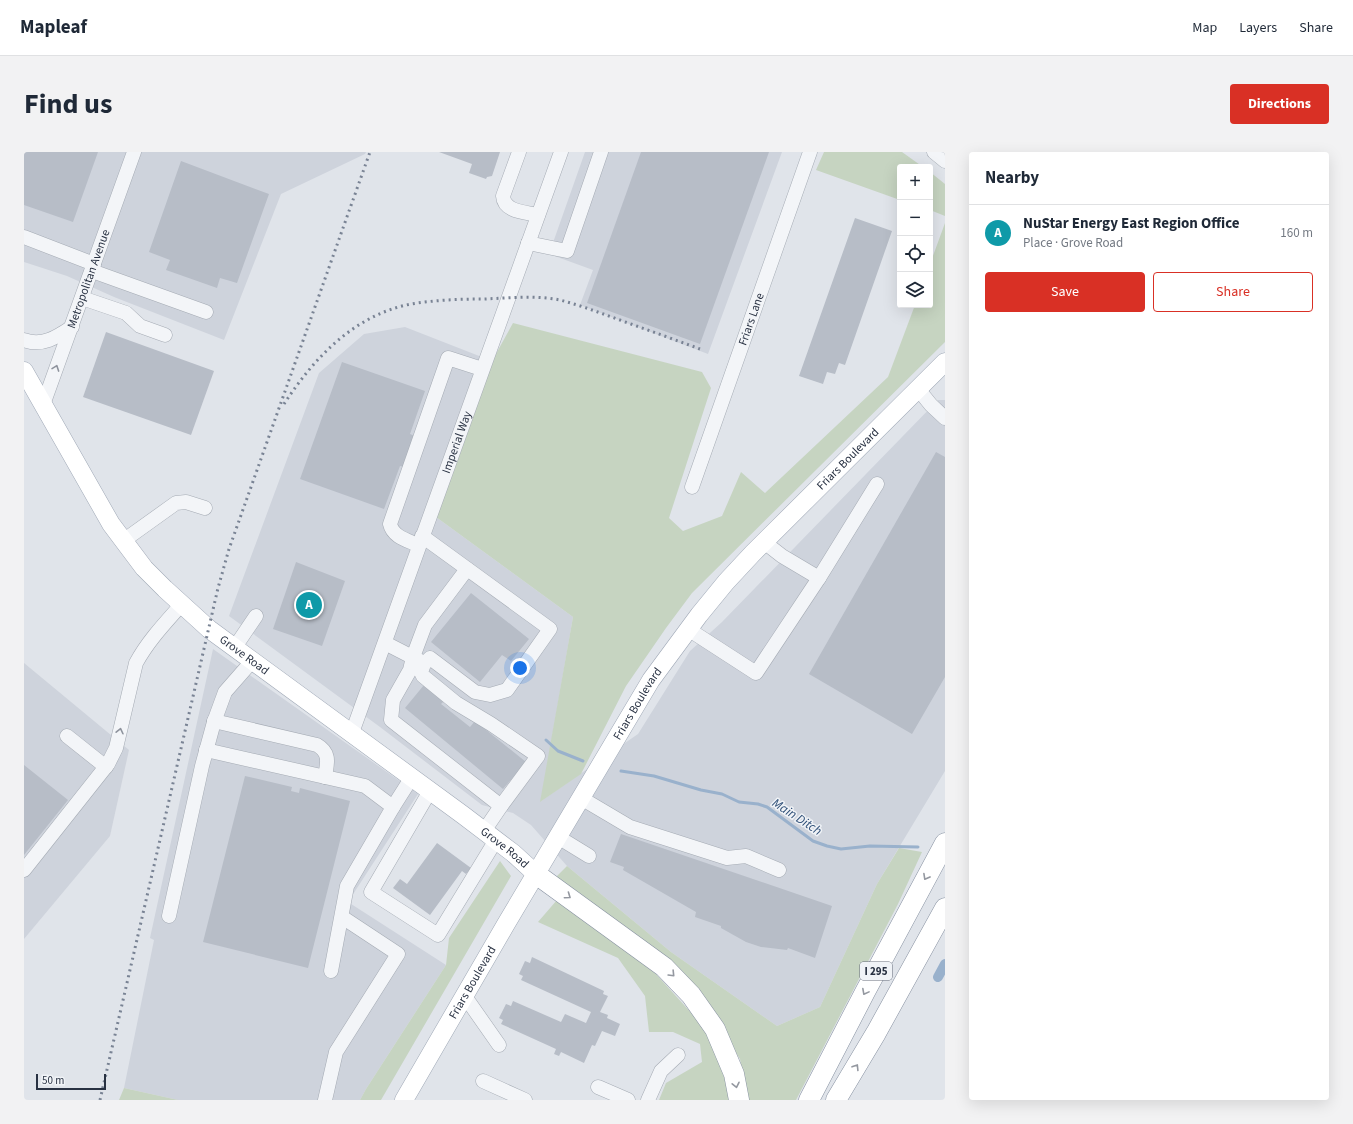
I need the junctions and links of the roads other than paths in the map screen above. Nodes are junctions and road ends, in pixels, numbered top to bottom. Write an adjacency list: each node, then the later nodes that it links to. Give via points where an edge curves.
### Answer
1 (134, 152): 11 (street, Metropolitan Avenue)
2 (519, 152): 8 (street, via 502,196 503,202 507,207)
3 (561, 152): 8 (street, Imperial Way)
4 (601, 152): 10 (street, via 567,251)
5 (810, 152): 24 (street, Friars Lane)
6 (934, 152): 7 (street)
7 (945, 161)
8 (538, 215): 10 (street, Imperial Way)
9 (24, 237): 11 (street)
10 (528, 243): 18 (street, Imperial Way)
11 (93, 267): 12 (street, Metropolitan Avenue); 13 (street)
12 (82, 298): 14 (street, Metropolitan Avenue); 15 (street, via 126,313 140,326)
13 (206, 312)
14 (72, 327): 16 (street, via 49,341 38,343); 21 (street, Metropolitan Avenue, one-way to 14)
15 (166, 335)
16 (24, 340)
17 (945, 362): 20 (main road, Friars Boulevard)
18 (482, 369): 27 (street, Imperial Way); 27 (street, via 448,358 390,524 394,533)
19 (24, 372): 21 (main road, Grove Road)
20 (918, 389): 22 (street); 28 (main road, Friars Boulevard)
21 (43, 405): 26 (main road, Grove Road)
22 (945, 418)
23 (877, 484): 30 (street)
24 (692, 487)
25 (206, 508): 26 (street, via 176,502)
26 (123, 541): 31 (main road, Grove Road, via 144,568)
27 (420, 541): 29 (street); 34 (street, Imperial Way)
28 (764, 542): 30 (street, via 782,556); 33 (main road, Friars Boulevard, via 726,582)
29 (467, 569): 37 (street, via 425,624); 37 (street, via 550,629 507,690 490,695 475,692 430,658)
30 (820, 578): 33 (street, via 756,673)
31 (181, 605): 35 (main road, Grove Road); 42 (street, one-way to 31, via 116,748 136,663 153,637)
32 (256, 616): 35 (street)
33 (688, 629): 46 (main road, Friars Boulevard, via 651,680)
34 (385, 643): 37 (street); 39 (street, Imperial Way)
35 (235, 647): 36 (main road, Grove Road)
36 (253, 660): 38 (street, via 225,692); 39 (main road, Grove Road)
37 (418, 660): 47 (street, via 393,700 391,720); 47 (street, via 422,676 456,703 538,756)
38 (214, 721): 41 (street); 43 (street, via 317,745 327,755)
39 (352, 733): 44 (main road, Grove Road)
40 (67, 736): 42 (street)
41 (206, 750): 43 (street); 57 (street)
42 (106, 767): 53 (street)
43 (325, 778): 48 (street, via 365,786)
44 (412, 778): 45 (main road, Grove Road); 48 (street)
45 (430, 791): 49 (main road, Grove Road); 49 (street, via 371,892 438,935)
46 (581, 798): 50 (main road, Friars Boulevard); 54 (street, via 630,827 727,858 746,856)
47 (501, 806): 49 (street)
48 (393, 807): 58 (street, via 347,886)
49 (490, 836): 55 (main road, Grove Road, via 514,853)
50 (558, 838): 52 (street); 55 (main road, Friars Boulevard)
51 (945, 843): 73 (highway, I 295, one-way to 73, via 864,992)
52 (589, 856)
53 (24, 870)
54 (779, 870)
55 (536, 874): 61 (main road, Friars Boulevard); 72 (highway, one-way to 72, via 664,967 691,995 715,1029 734,1074)
56 (945, 908): 62 (highway, I 295)
57 (169, 916)
58 (342, 917): 60 (street); 67 (street, via 398,954 336,1052)
59 (945, 927): 62 (highway, via 915,982)
60 (331, 971)
61 (464, 995): 63 (street); 68 (main road, Friars Boulevard)
62 (876, 1033): 74 (highway, I 295, one-way to 62)
63 (499, 1045)
64 (678, 1054): 71 (street, via 661,1071)
65 (483, 1081): 69 (street)
66 (598, 1087): 70 (street)
67 (325, 1100)
68 (404, 1100)
69 (526, 1100)
70 (628, 1100)
71 (648, 1100)
72 (739, 1100)
73 (810, 1100)
74 (836, 1100)

